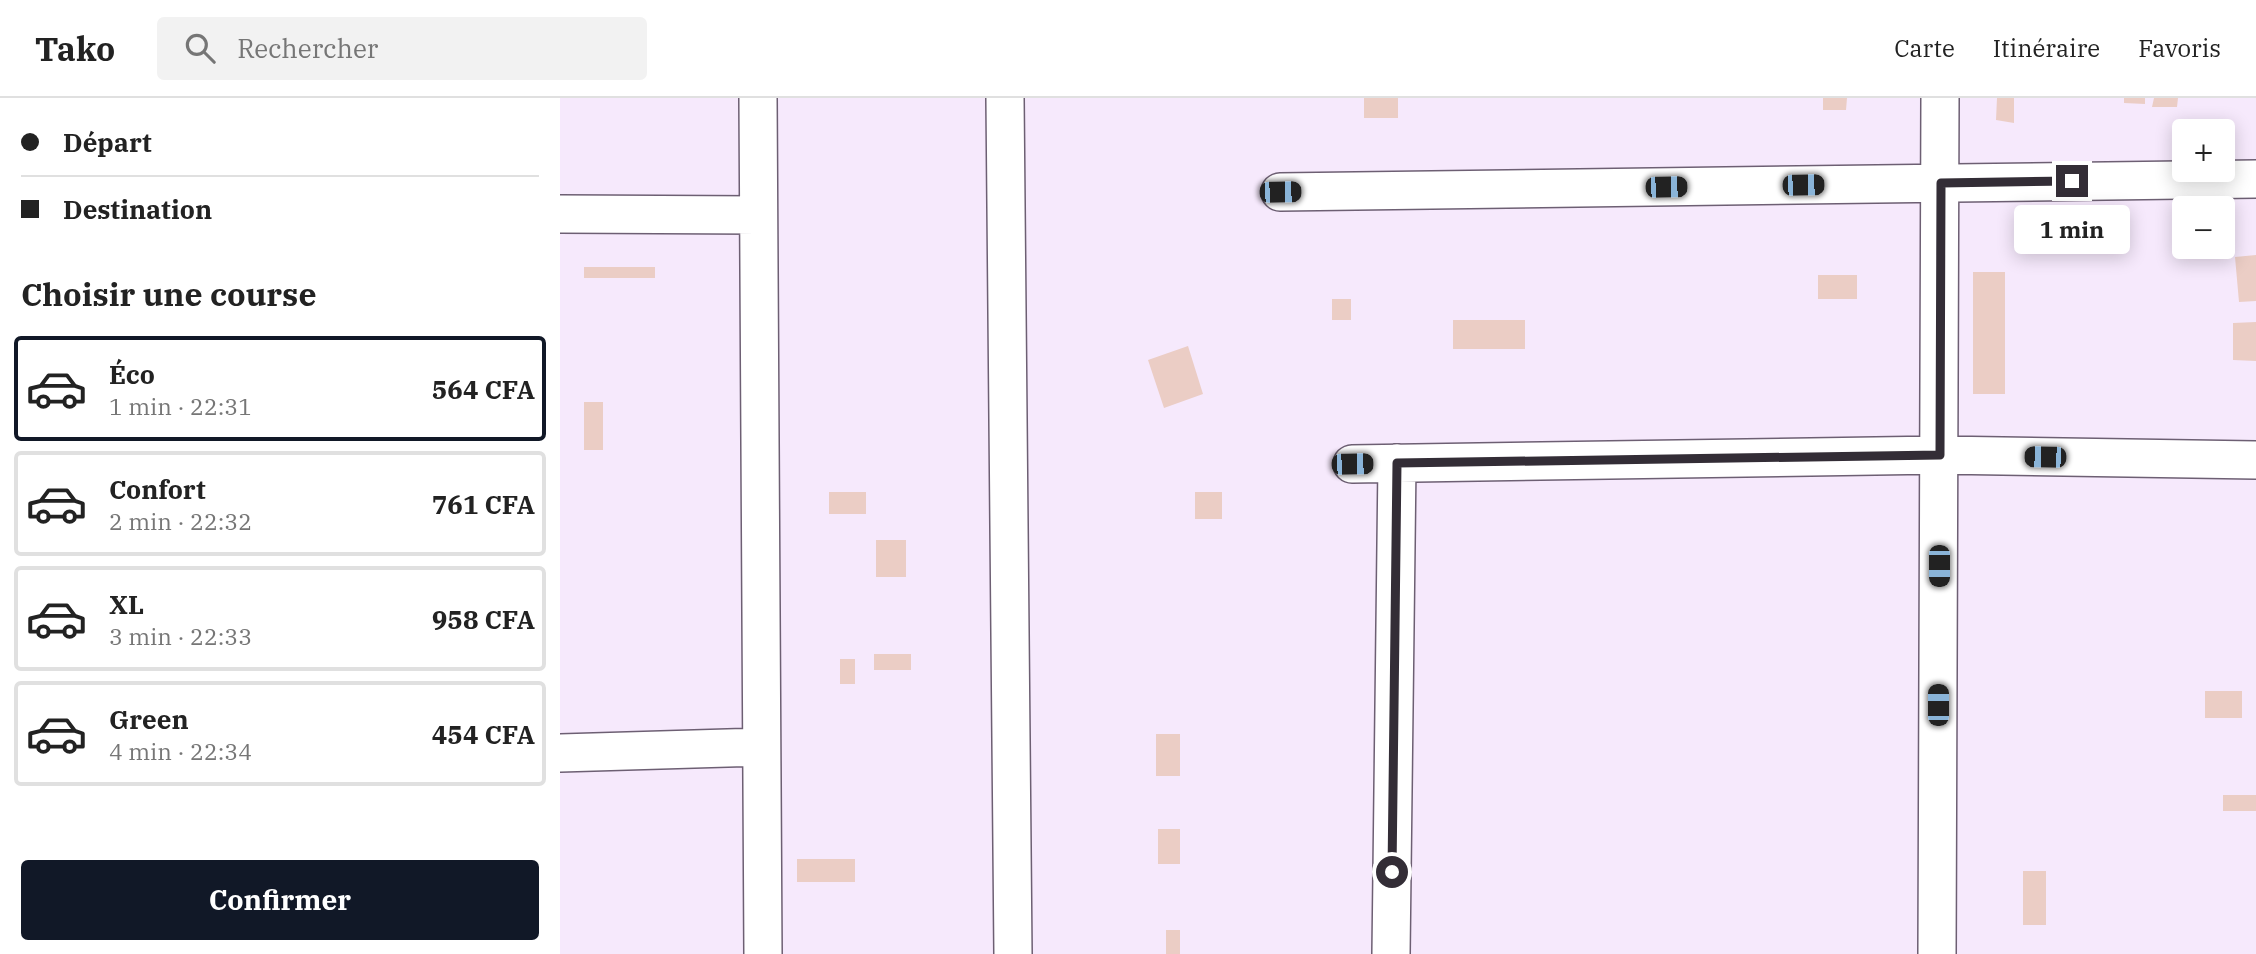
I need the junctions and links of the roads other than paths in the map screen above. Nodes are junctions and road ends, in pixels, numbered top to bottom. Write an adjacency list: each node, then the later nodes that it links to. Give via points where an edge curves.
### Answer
1 (758, 98): 8 (street)
2 (1005, 98): 16 (street)
3 (1940, 98): 5 (street)
4 (2256, 179): 5 (street)
5 (1941, 183): 6 (street); 9 (street)
6 (1280, 192)
7 (560, 214): 8 (street)
8 (758, 215): 13 (street)
9 (1940, 455): 10 (street); 11 (street); 18 (street)
10 (2256, 460)
11 (1397, 463): 12 (street); 17 (street)
12 (1352, 464)
13 (761, 747): 14 (street); 15 (street)
14 (560, 753)
15 (763, 954)
16 (1013, 954)
17 (1391, 954)
18 (1937, 954)

